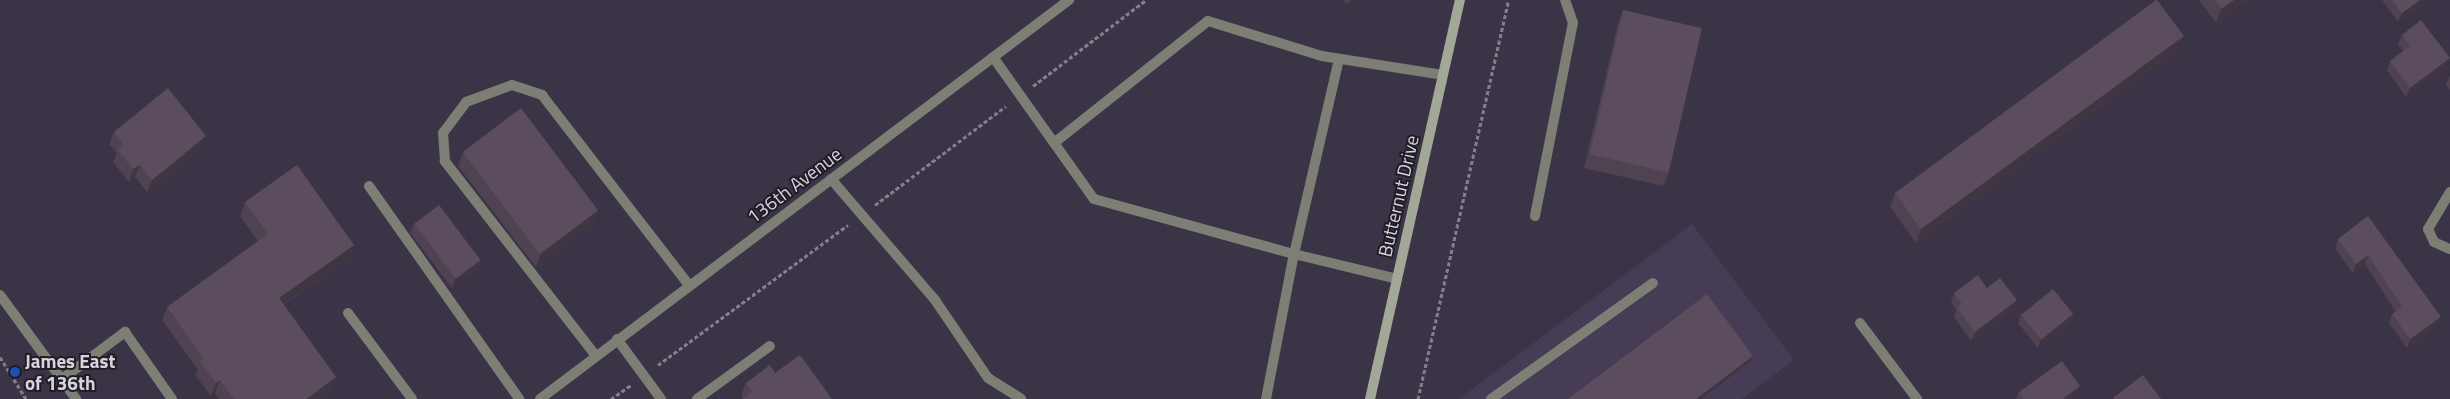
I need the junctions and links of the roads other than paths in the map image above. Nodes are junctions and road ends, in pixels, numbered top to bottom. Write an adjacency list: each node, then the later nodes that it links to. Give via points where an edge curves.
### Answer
1 (1460, 0): 6 (main road, Butternut Drive)
2 (1565, 0): 11 (street, via 1573,23)
3 (1063, 2): 4 (street, 136th Avenue)
4 (993, 57): 7 (street); 8 (street, 136th Avenue)
5 (1339, 58): 6 (street); 7 (street, via 1208,21); 13 (street)
6 (1443, 75): 14 (main road, Butternut Drive)
7 (1054, 143): 13 (street, via 1094,200)
8 (831, 178): 16 (street, 136th Avenue); 31 (street, via 935,300 988,378)
9 (369, 186): 27 (street)
10 (2450, 192): 12 (street, via 2428,229 2434,242)
11 (1535, 216)
12 (2450, 249)
13 (1294, 254): 14 (street); 32 (street)
14 (1397, 278): 33 (main road, Butternut Drive)
15 (1653, 283): 34 (street)
16 (689, 286): 20 (street, 136th Avenue); 22 (street, via 542,95 512,85 466,102 443,133 445,161)
17 (0, 295): 23 (street)
18 (348, 313): 26 (street)
19 (1860, 323): 35 (street)
20 (617, 339): 22 (street, 136th Avenue); 29 (street)
21 (770, 346): 30 (street)
22 (596, 356): 28 (street, 136th Avenue)
23 (62, 379): 24 (street); 25 (street, via 125,332)
24 (76, 399)
25 (172, 399)
26 (412, 399)
27 (519, 399)
28 (540, 399)
29 (661, 399)
30 (697, 399)
31 (1021, 399)
32 (1266, 399)
33 (1370, 399)
34 (1491, 399)
35 (1917, 399)

